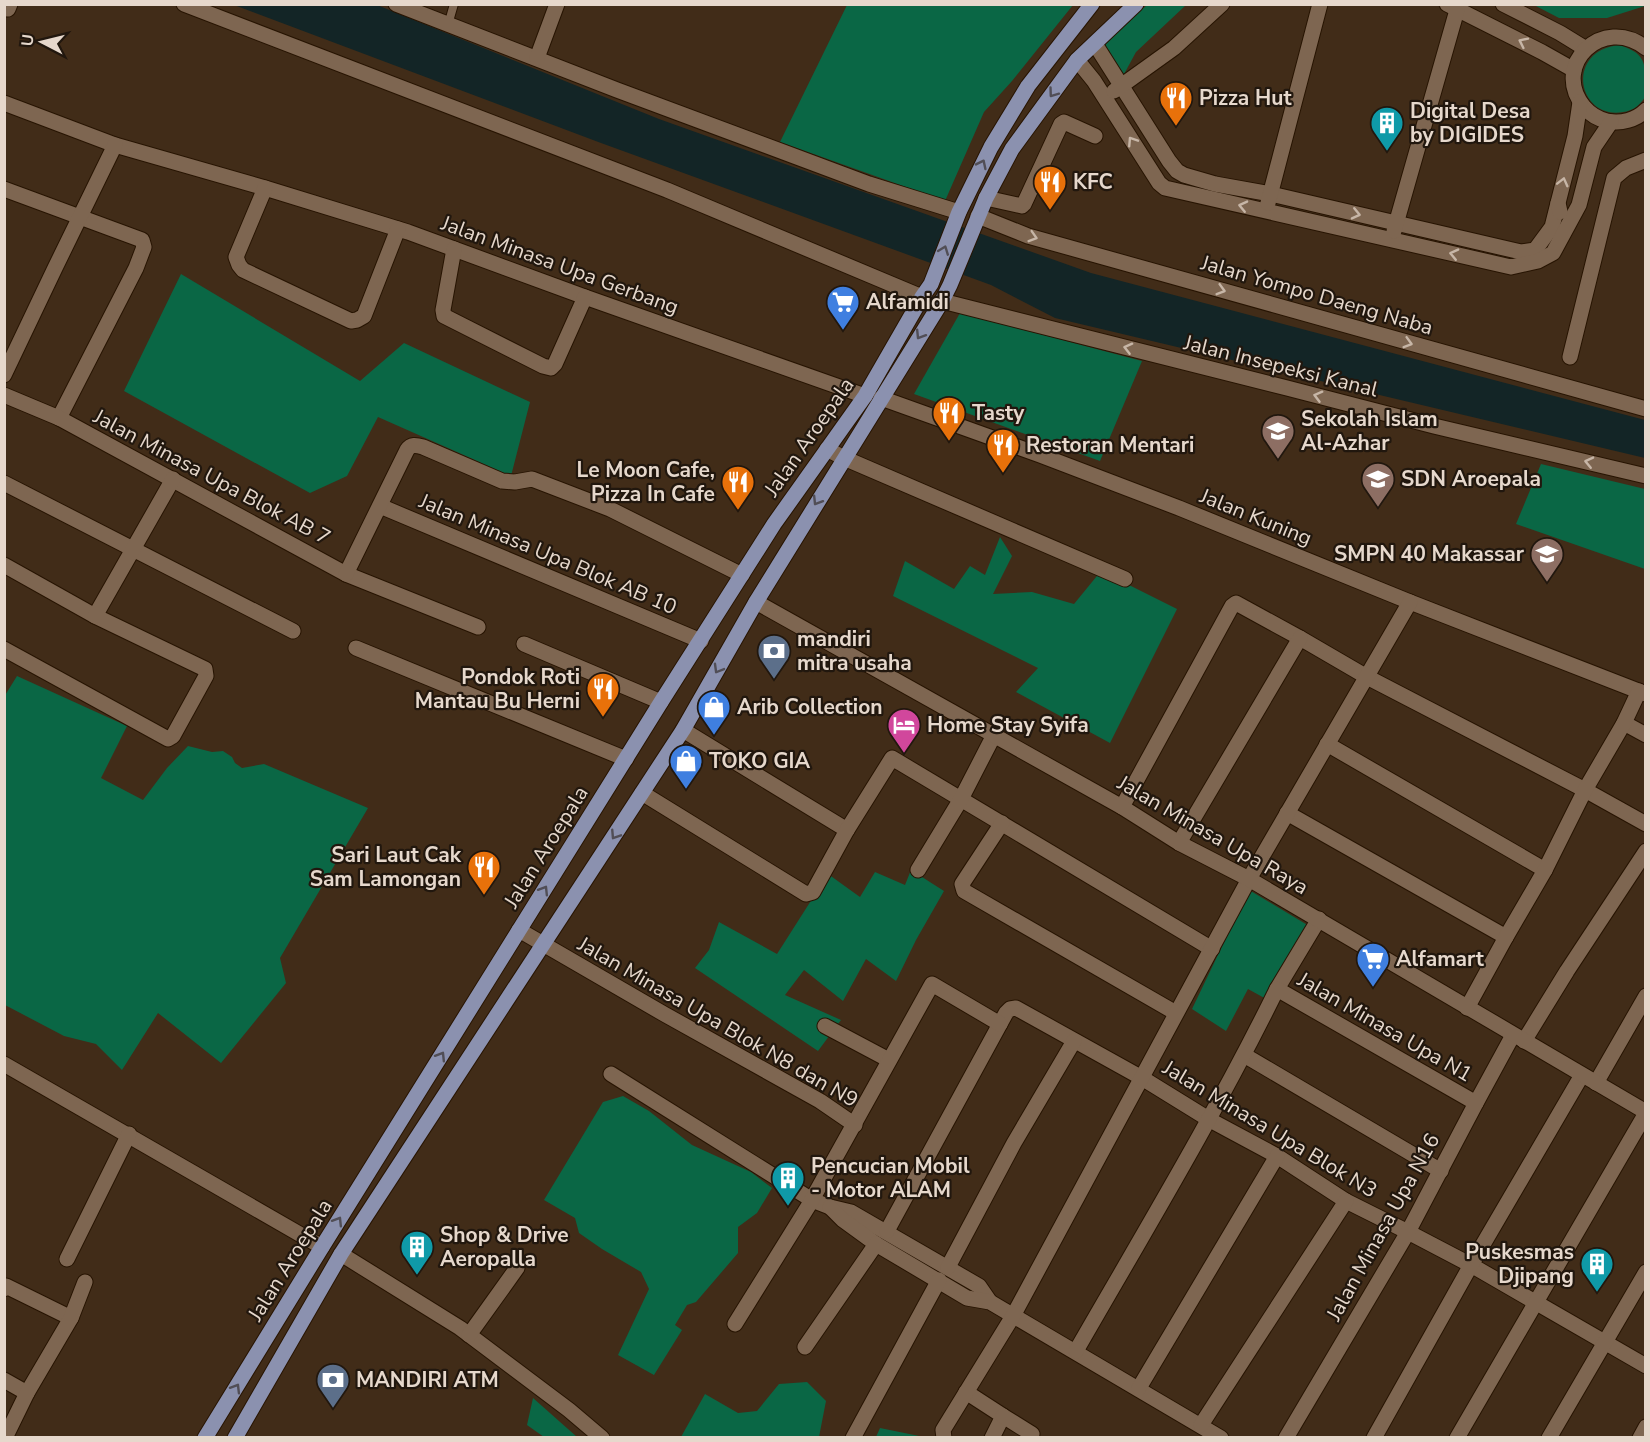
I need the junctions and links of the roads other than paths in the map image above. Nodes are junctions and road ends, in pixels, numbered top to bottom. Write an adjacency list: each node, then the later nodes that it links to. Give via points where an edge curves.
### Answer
1 (184, 4): 48 (street, via 667,190)
2 (396, 4): 11 (street)
3 (454, 4): 11 (lane)
4 (557, 4): 15 (street)
5 (1092, 4): 37 (main road, Jalan Aroepala, one-way to 5, via 991,147 1028,86)
6 (1136, 4): 13 (main road, Jalan Aroepala)
7 (1222, 4): 18 (street, via 1174,48)
8 (1320, 4): 30 (street)
9 (1503, 4): 14 (street)
10 (1452, 7): 17 (street, one-way to 10); 40 (street)
11 (448, 25): 15 (street)
12 (1642, 40): 14 (street, via 1612,36 1597,40)
13 (1095, 44): 16 (main road, Jalan Aroepala); 18 (street)
14 (1586, 49): 17 (street)
15 (537, 58): 37 (street)
16 (1077, 60): 19 (street); 31 (main road, Jalan Aroepala, one-way to 31, via 1012,149)
17 (1574, 70): 20 (street)
18 (1121, 86): 19 (street); 27 (street, via 1178,171)
19 (1105, 98): 32 (street, one-way to 19, via 1165,188 1159,183)
20 (1580, 102): 23 (street, via 1595,116); 33 (street, one-way to 20)
21 (4, 103): 25 (street, Jalan Minasa Upa Gerbang)
22 (1646, 110): 23 (street, via 1630,120)
23 (1611, 122): 34 (street, via 1594,147)
24 (1095, 136): 31 (street, via 1064,122 1022,206)
25 (115, 145): 28 (street, Jalan Minasa Upa Gerbang); 38 (street)
26 (1646, 160): 50 (street, via 1614,178)
27 (1215, 184): 30 (street); 32 (street)
28 (265, 188): 42 (street, Jalan Minasa Upa Gerbang); 42 (street, via 236,257 239,265 351,321 363,316)
29 (5, 191): 38 (street)
30 (1271, 194): 35 (street); 36 (street)
31 (986, 198): 39 (main road, Jalan Aroepala)
32 (1209, 198): 36 (street, one-way to 32)
33 (1558, 204): 34 (street, via 1565,216 1572,216); 45 (street, via 1552,226 1535,250)
34 (1579, 205): 46 (street, via 1553,253)
35 (1329, 208): 40 (street, one-way to 40); 41 (street)
36 (1266, 211): 41 (street)
37 (958, 215): 48 (main road, Jalan Aroepala, one-way to 37, via 931,284)
38 (80, 217): 51 (street); 56 (street, via 142,240 144,247)
39 (977, 220): 49 (main road, Jalan Aroepala); 55 (street, Jalan Yompo Daeng Naba, one-way to 55)
40 (1396, 223): 43 (street); 45 (street)
41 (1326, 225): 43 (street)
42 (398, 229): 44 (street, Jalan Minasa Upa Gerbang)
43 (1392, 240): 46 (street, one-way to 43)
44 (454, 249): 47 (street, Jalan Minasa Upa Gerbang); 47 (street, via 444,316 543,366 551,368 555,364)
45 (1521, 252): 46 (street, via 1518,262)
46 (1511, 267)
47 (585, 297): 53 (street, Jalan Minasa Upa Gerbang)
48 (922, 297): 53 (main road, Jalan Aroepala)
49 (942, 301): 54 (main road, Jalan Aroepala, one-way to 54); 59 (street, Jalan Insepeksi Kanal, one-way to 49)
50 (1570, 357)
51 (4, 375)
52 (4, 395): 56 (street, Jalan Minasa Upa Blok AB 7)
53 (865, 396): 57 (main road, Jalan Aroepala)
54 (881, 398): 58 (main road, Jalan Aroepala); 69 (street, Jalan Kuning, via 1169,504)
55 (1646, 409)
56 (59, 418): 60 (street, Jalan Minasa Upa Blok AB 7)
57 (827, 449): 58 (street); 66 (main road, Jalan Aroepala)
58 (844, 458): 67 (street); 68 (main road, Jalan Aroepala, one-way to 68)
59 (1646, 476)
60 (173, 479): 63 (street); 65 (street, Jalan Minasa Upa Blok AB 7)
61 (4, 483): 63 (street)
62 (380, 506): 65 (street); 66 (street, via 413,445 502,481 532,479 610,509); 74 (street, Jalan Minasa Upa Blok AB 10)
63 (132, 548): 70 (street); 72 (street)
64 (4, 565): 70 (street)
65 (346, 574): 71 (street, Jalan Minasa Upa Blok AB 7)
66 (742, 575): 74 (main road, Jalan Aroepala)
67 (1125, 579)
68 (756, 602): 82 (main road, Jalan Aroepala, one-way to 82); 83 (street, Jalan Minasa Upa Raya)
69 (1410, 602): 78 (street); 79 (street, Jalan Kuning)
70 (95, 616): 77 (street, via 205,669 206,676 173,736 168,739)
71 (478, 627)
72 (293, 631)
73 (1300, 638): 78 (street); 90 (street, via 1233,604); 95 (street)
74 (701, 640): 80 (main road, Jalan Aroepala)
75 (524, 644): 80 (street)
76 (356, 648): 86 (street)
77 (4, 649)
78 (1367, 677): 85 (street); 87 (street)
79 (1642, 693): 81 (street)
80 (661, 702): 86 (main road, Jalan Aroepala)
81 (1624, 723): 84 (street); 87 (street)
82 (683, 730): 88 (main road, Jalan Aroepala); 94 (street)
83 (994, 735): 89 (street); 90 (street, Jalan Minasa Upa Raya)
84 (1646, 735)
85 (1327, 744): 91 (street); 98 (street)
86 (626, 759): 101 (main road, Jalan Aroepala, one-way to 86)
87 (1585, 790): 93 (street); 98 (street)
88 (642, 794): 94 (street, via 806,894 813,892); 103 (main road, Jalan Aroepala, one-way to 103)
89 (962, 799): 92 (street); 94 (street, via 892,758); 97 (street)
90 (1122, 807): 95 (street, Jalan Minasa Upa Raya)
91 (1287, 813): 99 (street); 102 (street)
92 (1002, 823): 104 (street); 108 (street, via 962,884 964,891)
93 (1646, 824)
94 (847, 830)
95 (1179, 843): 99 (street, Jalan Minasa Upa Raya)
96 (1646, 851): 111 (street, Jalan Minasa Upa N16)
97 (918, 870)
98 (1545, 870): 102 (street)
99 (1249, 879): 100 (street, Jalan Minasa Upa Raya); 104 (street)
100 (1319, 920): 105 (street); 107 (street, Jalan Minasa Upa Raya)
101 (519, 930): 103 (street, Jalan Minasa Upa Blok N8 dan N9); 133 (main road, Jalan Aroepala, one-way to 101)
102 (1506, 937): 107 (street)
103 (543, 945): 123 (street, Jalan Minasa Upa Blok N8 dan N9, via 820,1101); 134 (main road, Jalan Aroepala)
104 (1212, 949): 108 (street)
105 (1277, 988): 113 (street, Jalan Minasa Upa N1); 120 (street, Jalan Minasa Upa N1)
106 (1646, 996): 119 (street)
107 (1467, 1008): 111 (street, Jalan Minasa Upa Raya)
108 (1176, 1013): 118 (street)
109 (1000, 1024): 112 (street, Jalan Minasa Upa Blok N3, via 1008,1011 1016,1008); 114 (street, via 932,984); 130 (street)
110 (825, 1026): 114 (street)
111 (1519, 1038): 117 (street, Jalan Minasa Upa Raya); 120 (street, Jalan Minasa Upa N16)
112 (1074, 1041): 118 (street, Jalan Minasa Upa Blok N3); 137 (street)
113 (1244, 1055): 122 (street, Jalan Minasa Upa N1); 126 (street)
114 (889, 1060): 123 (street)
115 (4, 1064): 124 (street)
116 (611, 1074): 127 (street)
117 (1582, 1075): 119 (street, Jalan Minasa Upa Raya); 136 (street)
118 (1142, 1078): 122 (street, Jalan Minasa Upa Blok N3); 145 (street)
119 (1596, 1083): 121 (street, Jalan Minasa Upa Raya)
120 (1476, 1103): 126 (street, Jalan Minasa Upa N16)
121 (1646, 1112): 144 (street)
122 (1210, 1120): 125 (street, Jalan Minasa Upa Blok N3); 151 (street, Jalan Minasa Upa N1)
123 (855, 1125): 127 (street, Jalan Minasa Upa Blok N8 dan N9)
124 (129, 1134): 133 (street); 135 (street)
125 (1277, 1156): 128 (street, Jalan Minasa Upa Blok N3); 154 (street)
126 (1441, 1171): 131 (street, Jalan Minasa Upa N16)
127 (812, 1200): 129 (street); 147 (street, Jalan Minasa Upa Blok N8 dan N9)
128 (1346, 1201): 131 (street, Jalan Minasa Upa Blok N3); 158 (street)
129 (830, 1208): 130 (street, via 851,1212); 132 (street)
130 (887, 1231): 137 (street)
131 (1408, 1232): 136 (street, Jalan Minasa Upa Blok N3); 169 (street, Jalan Minasa Upa N16)
132 (876, 1244): 140 (street); 150 (street)
133 (322, 1247): 162 (main road, Jalan Aroepala, one-way to 133)
134 (341, 1254): 148 (street); 163 (main road, Jalan Aroepala)
135 (67, 1259)
136 (1471, 1265): 144 (street, Jalan Minasa Upa Blok N3); 170 (street)
137 (948, 1267): 143 (street, via 978,1286)
138 (517, 1268): 148 (street)
139 (1646, 1272): 149 (street)
140 (939, 1280): 143 (street, via 967,1298); 165 (street)
141 (85, 1282): 146 (street)
142 (4, 1289): 146 (street)
143 (990, 1302): 145 (street)
144 (1536, 1304): 149 (street, Jalan Minasa Upa Blok N3); 171 (street)
145 (1013, 1316): 151 (street); 155 (street)
146 (71, 1318): 156 (street)
147 (735, 1324)
148 (469, 1335): 164 (street)
149 (1605, 1342): 152 (street, Jalan Minasa Upa Blok N3); 172 (street)
150 (805, 1347)
151 (1076, 1351): 154 (street)
152 (1646, 1366)
153 (4, 1380): 156 (street)
154 (1139, 1388): 158 (street)
155 (966, 1392): 157 (street); 166 (street, via 943,1430)
156 (27, 1393): 161 (street)
157 (1003, 1416): 160 (street); 167 (street)
158 (1202, 1425): 168 (street)
159 (1646, 1427): 173 (street)
160 (1032, 1434)
161 (5, 1437)
162 (205, 1437)
163 (235, 1437)
164 (602, 1437)
165 (853, 1437)
166 (944, 1437)
167 (992, 1437)
168 (1221, 1437)
169 (1286, 1437)
170 (1374, 1437)
171 (1457, 1437)
172 (1549, 1437)
173 (1640, 1437)

